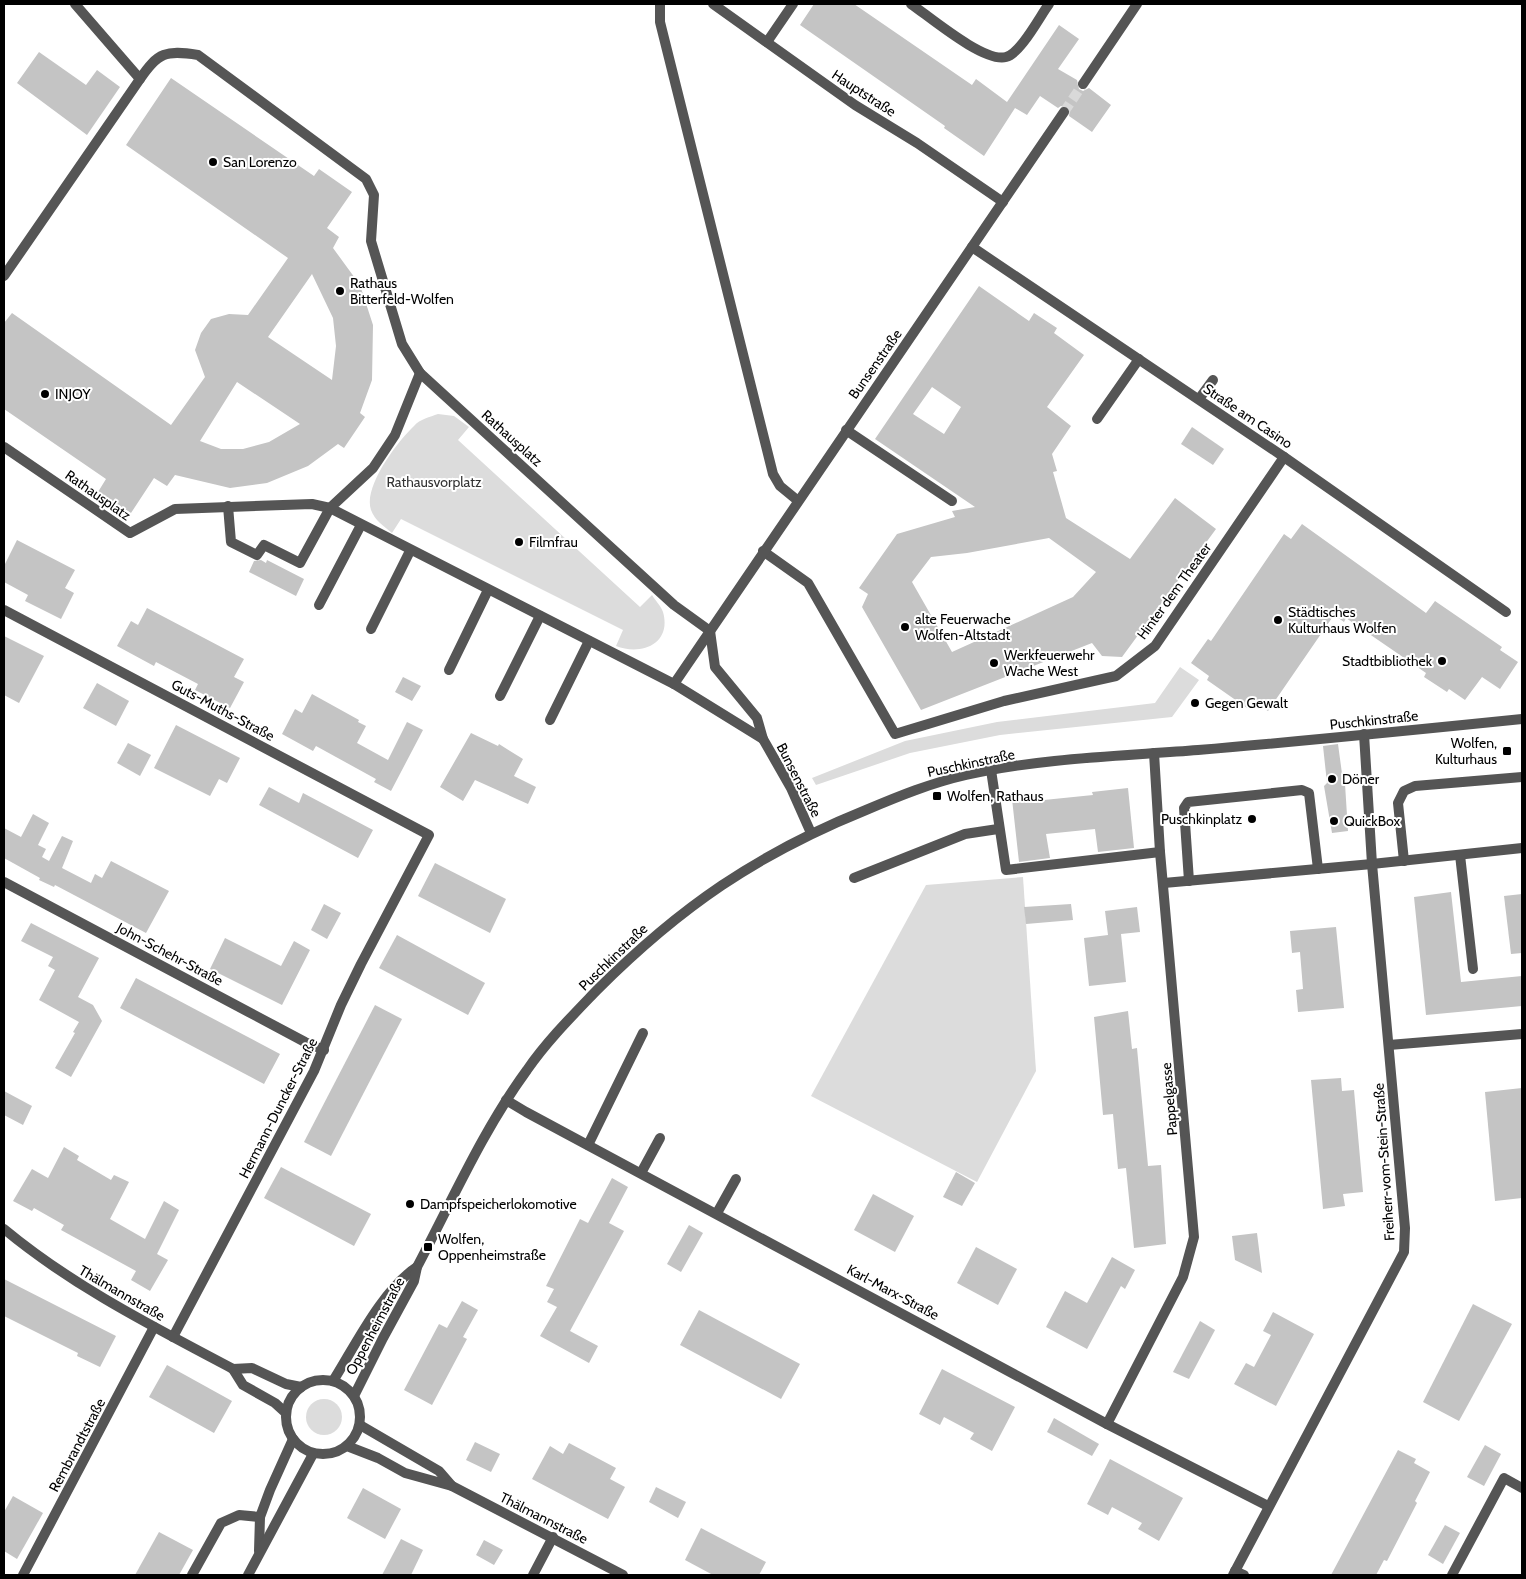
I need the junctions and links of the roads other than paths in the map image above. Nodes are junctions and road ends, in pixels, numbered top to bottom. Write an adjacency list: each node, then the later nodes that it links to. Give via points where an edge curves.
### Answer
1 (75, 4): 9 (street)
2 (660, 4): 23 (street, via 660,22 773,474 780,486)
3 (714, 4): 8 (street, Hauptstraße)
4 (794, 4): 8 (street)
5 (911, 4): 6 (street, via 975,48 991,56 1007,57 1019,47)
6 (1049, 4)
7 (1138, 4): 10 (street)
8 (767, 42): 12 (street, Hauptstraße, via 855,105 918,143)
9 (140, 79): 14 (street); 16 (street, Rathausplatz, via 153,60 175,51 198,55 366,179 374,195 371,240 402,344)
10 (1083, 84)
11 (1064, 112): 12 (street, Bunsenstraße)
12 (1003, 202): 13 (street, Bunsenstraße)
13 (972, 247): 15 (street, Straße am Casino); 20 (street, Bunsenstraße)
14 (4, 276)
15 (1139, 359): 18 (street, Straße am Casino); 19 (street)
16 (420, 374): 26 (street, via 396,435 373,468); 36 (street, Rathausplatz, via 674,606)
17 (1213, 380): 18 (street)
18 (1199, 400): 22 (street, Straße am Casino)
19 (1097, 419)
20 (846, 430): 23 (street, Bunsenstraße); 24 (street)
21 (4, 446): 25 (street, Rathausplatz, via 130,533 174,509)
22 (1284, 457): 29 (street, Hinter dem Theater, via 1155,646 1116,676 1004,701 895,734 808,583); 33 (street, Straße am Casino)
23 (797, 500): 29 (street, Bunsenstraße)
24 (952, 501)
25 (228, 506): 26 (street, Rathausplatz, via 312,504); 26 (street, via 231,542 257,555 264,545 300,563)
26 (330, 508): 27 (street, Rathausplatz)
27 (361, 524): 28 (street, Rathausplatz); 31 (street)
28 (410, 551): 30 (street, Rathausplatz); 35 (street)
29 (763, 551): 36 (street, Bunsenstraße)
30 (488, 590): 34 (street, Rathausplatz); 38 (street)
31 (319, 606)
32 (4, 610): 50 (street, Guts-Muths-Straße)
33 (1506, 612)
34 (540, 616): 37 (street, Rathausplatz); 40 (street)
35 (371, 629)
36 (710, 632): 39 (street, Bunsenstraße); 44 (street, Bunsenstraße, via 715,667 757,718)
37 (589, 641): 39 (street, Rathausplatz); 42 (street)
38 (449, 670)
39 (674, 684): 44 (street, Bunsenstraße)
40 (500, 696)
41 (1522, 719): 43 (street, Puschkinstraße)
42 (550, 720)
43 (1364, 734): 45 (street, Puschkinstraße); 55 (street, Freiherr-vom-Stein-Straße)
44 (763, 739): 49 (street, Bunsenstraße, via 791,788)
45 (1154, 753): 46 (street, Puschkinstraße); 52 (street, Pappelgasse)
46 (991, 770): 48 (street); 49 (street, Puschkinstraße, via 917,788)
47 (1522, 777): 54 (street, via 1415,786 1404,792 1398,803)
48 (998, 829): 52 (street, via 1006,870); 57 (street, via 965,834)
49 (811, 833): 66 (street, Puschkinstraße, via 732,877 667,925 582,1005 528,1067)
50 (429, 835): 65 (street, Hermann-Duncker-Straße, via 357,973)
51 (1522, 848): 53 (street)
52 (1160, 852): 60 (street, Pappelgasse)
53 (1460, 854): 54 (street); 61 (street)
54 (1404, 861): 55 (street)
55 (1372, 864): 56 (street); 64 (street, Freiherr-vom-Stein-Straße)
56 (1318, 869): 58 (street); 58 (street, via 1309,793 1302,790 1188,802 1184,808)
57 (854, 878)
58 (1190, 881): 60 (street)
59 (4, 882): 65 (street, John-Schehr-Straße)
60 (1164, 883): 81 (street, Pappelgasse, via 1194,1237 1183,1278)
61 (1473, 969)
62 (643, 1033): 68 (street)
63 (1522, 1034): 64 (street)
64 (1389, 1045): 88 (street, Freiherr-vom-Stein-Straße, via 1405,1228 1404,1252)
65 (324, 1050): 75 (street, Hermann-Duncker-Straße)
66 (506, 1100): 68 (street, Karl-Marx-Straße); 73 (street, Oppenheimstraße)
67 (660, 1138): 69 (street)
68 (588, 1145): 69 (street, Karl-Marx-Straße)
69 (641, 1173): 71 (street, Karl-Marx-Straße)
70 (736, 1178): 71 (street)
71 (717, 1213): 81 (street, Karl-Marx-Straße)
72 (4, 1229): 74 (street, Thälmannstraße, via 62,1274)
73 (417, 1267): 77 (street, Oppenheimstraße, via 406,1274 370,1319); 79 (street, Oppenheimstraße, via 411,1288)
74 (154, 1327): 75 (street, Thälmannstraße); 93 (street, Rembrandtstraße)
75 (173, 1337): 76 (street, Thälmannstraße)
76 (234, 1369): 78 (street, Thälmannstraße, via 252,1368 286,1384); 80 (street, Thälmannstraße, via 243,1385)
77 (333, 1381): 78 (street, Oppenheimstraße, via 316,1380); 79 (street, Oppenheimstraße, via 345,1386)
78 (301, 1387): 80 (street, via 288,1403)
79 (354, 1396): 82 (street, Oppenheimstraße, via 359,1405)
80 (286, 1413): 83 (street, via 288,1431)
81 (1107, 1424): 88 (street, Karl-Marx-Straße)
82 (360, 1425): 84 (street); 86 (street, Thälmannstraße, via 439,1471)
83 (293, 1439): 85 (street); 89 (street)
84 (347, 1446): 85 (street, via 328,1455); 86 (street, Thälmannstraße, via 405,1473)
85 (313, 1454): 91 (street)
86 (452, 1486): 90 (street, Thälmannstraße)
87 (1522, 1488): 98 (street, via 1504,1478)
88 (1268, 1506): 92 (street, Freiherr-vom-Stein-Straße)
89 (260, 1517): 91 (street); 94 (street, via 239,1515 221,1523)
90 (553, 1537): 96 (street); 97 (street, Thälmannstraße)
91 (259, 1554): 95 (street)
92 (1237, 1574)
93 (23, 1575)
94 (192, 1575)
95 (248, 1575)
96 (533, 1575)
97 (623, 1575)
98 (1452, 1575)

